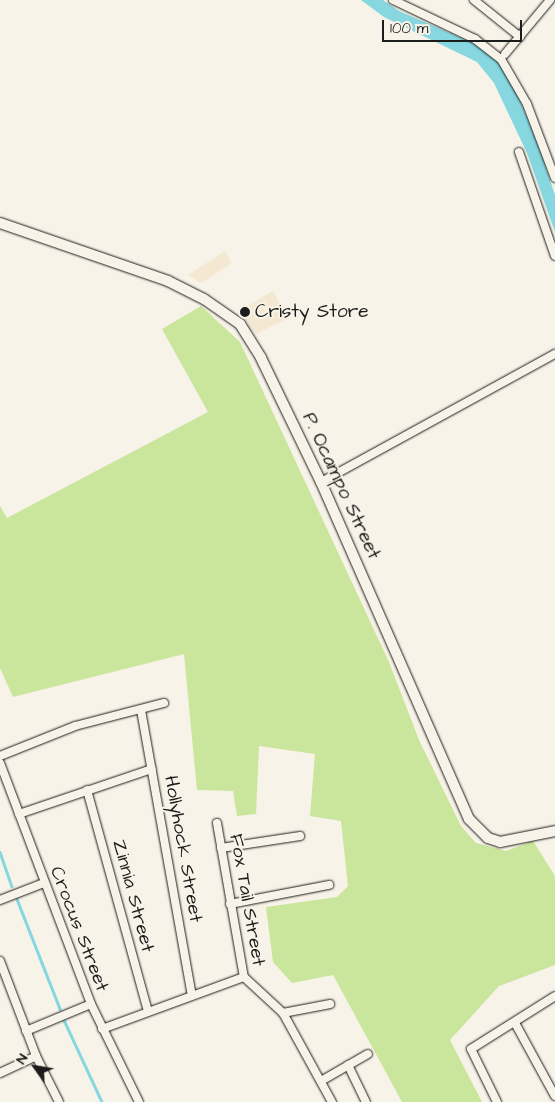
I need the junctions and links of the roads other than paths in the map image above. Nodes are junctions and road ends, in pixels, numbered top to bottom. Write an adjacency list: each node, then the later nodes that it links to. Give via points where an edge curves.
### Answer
1 (393, 0): 9 (street, via 475,39 501,59 524,97)
2 (474, 0): 5 (street)
3 (489, 0): 5 (street)
4 (550, 0): 6 (street)
5 (483, 7): 6 (street)
6 (520, 37): 7 (street)
7 (505, 54)
8 (518, 152): 11 (street)
9 (555, 178)
10 (0, 223): 13 (street, P. Ocampo Street, via 168,281 204,299 240,324 261,358)
11 (555, 256)
12 (555, 354): 13 (street)
13 (321, 482): 22 (street, P. Ocampo Street, via 469,819 488,838 500,842)
14 (164, 703): 15 (street)
15 (141, 710): 16 (street, via 75,726); 18 (street, Hollyhock Street)
16 (0, 756)
17 (0, 763): 20 (street, Crocus Street)
18 (152, 769): 19 (street); 31 (street, Hollyhock Street)
19 (87, 790): 20 (street); 35 (street, Zinnia Street)
20 (19, 814): 25 (street, Crocus Street)
21 (217, 824): 24 (street, Fox Tail Street)
22 (555, 831)
23 (300, 836): 24 (street)
24 (221, 848): 28 (street, Fox Tail Street)
25 (44, 883): 27 (street); 33 (street, Crocus Street)
26 (329, 885): 28 (street)
27 (0, 900)
28 (230, 904): 30 (street, Fox Tail Street)
29 (0, 963): 39 (street)
30 (244, 977): 31 (street); 36 (street, Fox Tail Street)
31 (192, 995): 35 (street)
32 (555, 996): 37 (street)
33 (91, 1004): 38 (street, Crocus Street); 39 (street)
34 (330, 1004): 36 (street)
35 (148, 1011): 38 (street)
36 (283, 1013): 44 (street, Fox Tail Street)
37 (515, 1023): 45 (street); 50 (street, via 473,1046 471,1052)
38 (102, 1029): 47 (street, Crocus Street)
39 (26, 1031): 41 (street)
40 (368, 1054): 42 (street)
41 (36, 1056): 43 (street); 46 (street)
42 (348, 1065): 44 (street); 49 (street)
43 (0, 1073)
44 (320, 1081): 48 (street, Fox Tail Street)
45 (555, 1096)
46 (59, 1102)
47 (139, 1102)
48 (332, 1102)
49 (366, 1102)
50 (496, 1102)

